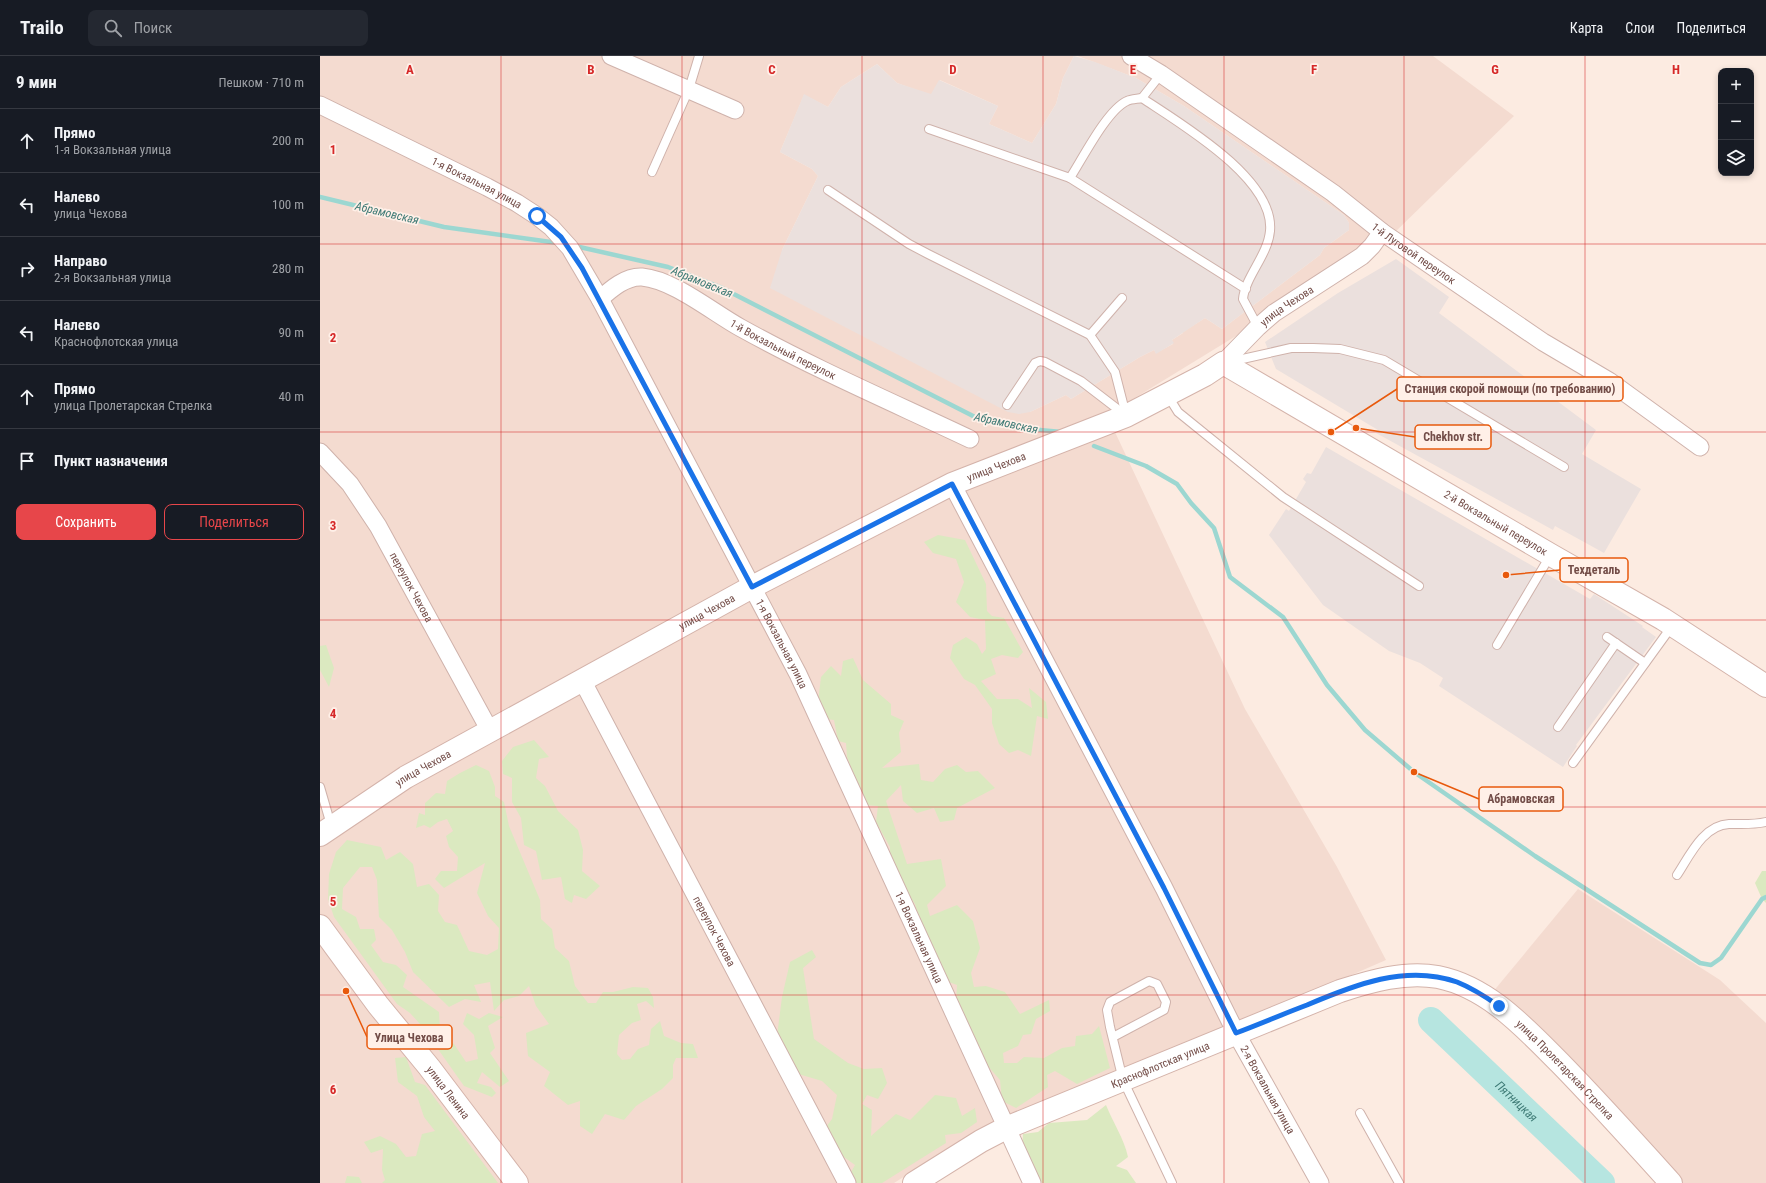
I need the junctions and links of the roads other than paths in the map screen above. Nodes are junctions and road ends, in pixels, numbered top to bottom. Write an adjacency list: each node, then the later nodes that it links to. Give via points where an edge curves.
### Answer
1 (612, 56): 5 (street)
2 (699, 56): 5 (lane)
3 (1131, 56): 4 (street, 1-й Луговой переулок)
4 (1161, 74): 6 (lane); 13 (street, 1-й Луговой переулок, via 1333,193)
5 (688, 89): 8 (street); 10 (lane)
6 (1142, 98): 11 (lane, via 1127,101 1108,117); 14 (lane, via 1231,162 1250,181 1265,204 1270,220 1268,241)
7 (320, 105): 16 (street, 1-я Вокзальная улица, via 487,187 537,216 570,248)
8 (735, 110)
9 (929, 129): 11 (lane)
10 (652, 172)
11 (1070, 178): 14 (lane)
12 (828, 190): 18 (lane, via 915,247)
13 (1382, 232): 17 (street, улица Чехова, via 1362,256 1295,298); 24 (street, 1-й Луговой переулок, via 1543,342 1609,381)
14 (1246, 289): 17 (lane, via 1243,295 1244,303)
15 (1122, 298): 18 (lane)
16 (600, 299): 23 (street, 1-й Вокзальный переулок, via 622,282 632,278 659,281 775,346); 30 (street, 1-я Вокзальная улица)
17 (1258, 327): 19 (street, улица Чехова)
18 (1090, 335): 22 (lane, via 1115,372)
19 (1224, 363): 20 (street, улица Чехова); 26 (lane, via 1291,348 1340,349 1384,360); 28 (street, 2-й Вокзальный переулок)
20 (1167, 395): 22 (street, улица Чехова); 29 (lane, via 1178,412 1283,497)
21 (1006, 405): 22 (lane, via 1035,363 1040,361 1081,381)
22 (1126, 416): 27 (street, улица Чехова)
23 (970, 439)
24 (1700, 447)
25 (320, 452): 39 (street, переулок Чехова, via 350,484 378,526)
26 (1564, 467)
27 (952, 484): 30 (street, улица Чехова); 47 (street, 2-я Вокзальная улица, via 1157,874)
28 (1551, 555): 31 (street, 2-й Вокзальный переулок); 34 (lane)
29 (1420, 586)
30 (752, 587): 36 (street, улица Чехова); 51 (street, 1-я Вокзальная улица, via 798,674)
31 (1672, 625): 35 (lane); 37 (street, 2-й Вокзальный переулок)
32 (1607, 637): 33 (lane)
33 (1616, 643): 35 (lane); 38 (lane)
34 (1497, 645)
35 (1645, 663): 40 (lane)
36 (582, 680): 39 (street, улица Чехова); 53 (street, переулок Чехова)
37 (1766, 686)
38 (1558, 728)
39 (490, 730): 43 (street, улица Чехова, via 406,777)
40 (1573, 763)
41 (320, 787): 43 (lane)
42 (1766, 822): 44 (lane, via 1718,826 1700,840)
43 (326, 831)
44 (1677, 875)
45 (320, 926): 52 (street, улица Ленина, via 373,999 429,1067)
46 (1418, 976): 47 (street, Краснофлотская улица, via 1379,979 1359,985); 59 (street, улица Пролетарская Стрелка, via 1456,982 1499,1006 1599,1102)
47 (1236, 1033): 49 (street, Краснофлотская улица); 57 (street, 2-я Вокзальная улица)
48 (1113, 1037): 48 (lane, via 1164,1010 1166,1002 1157,984 1150,981 1110,1002 1107,1010); 49 (lane)
49 (1123, 1080): 51 (street, Краснофлотская улица); 56 (lane)
50 (1360, 1113): 58 (lane)
51 (1006, 1128): 54 (street, Краснофлотская улица); 55 (street, 1-я Вокзальная улица)
52 (517, 1183)
53 (847, 1183)
54 (914, 1183)
55 (1032, 1183)
56 (1172, 1183)
57 (1320, 1183)
58 (1399, 1183)
59 (1671, 1183)

